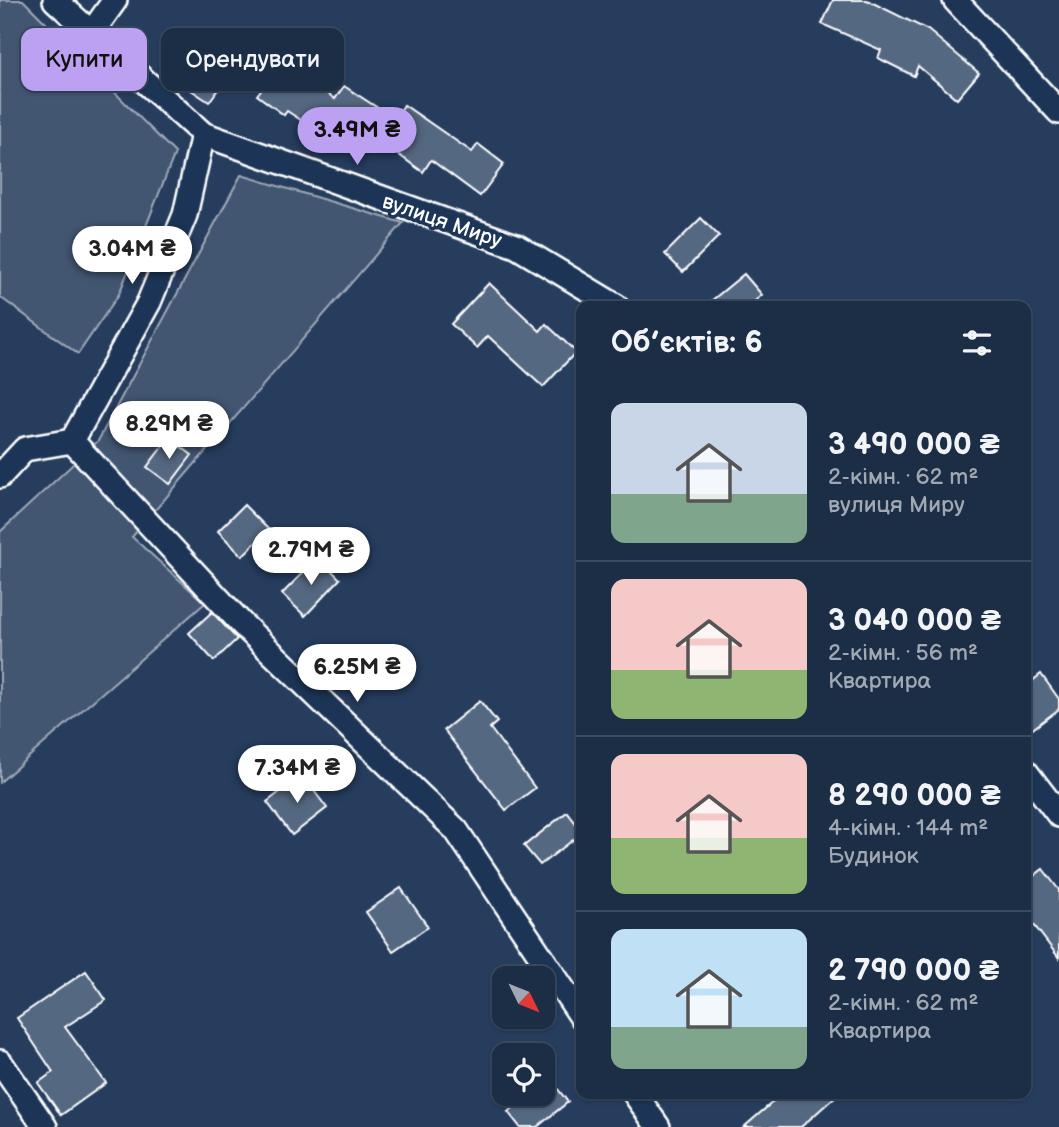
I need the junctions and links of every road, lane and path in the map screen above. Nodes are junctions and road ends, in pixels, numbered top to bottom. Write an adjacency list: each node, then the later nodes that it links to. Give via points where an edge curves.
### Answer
1 (55, 0): 4 (street, вулиця Миру)
2 (115, 0): 5 (street)
3 (954, 0): 7 (street)
4 (84, 28)
5 (94, 28)
6 (147, 84): 8 (street, вулиця Миру)
7 (1059, 113)
8 (203, 134): 9 (street, вулиця Миру, via 516,246); 10 (street, via 185,215 149,302)
9 (609, 301)
10 (72, 441): 11 (street, via 25,449); 14 (street, via 241,623 456,830)
11 (0, 476)
12 (1031, 778): 13 (street)
13 (1059, 814)
14 (576, 1009)
15 (0, 1062): 17 (street)
16 (638, 1099): 18 (street)
17 (45, 1127)
18 (658, 1127)

